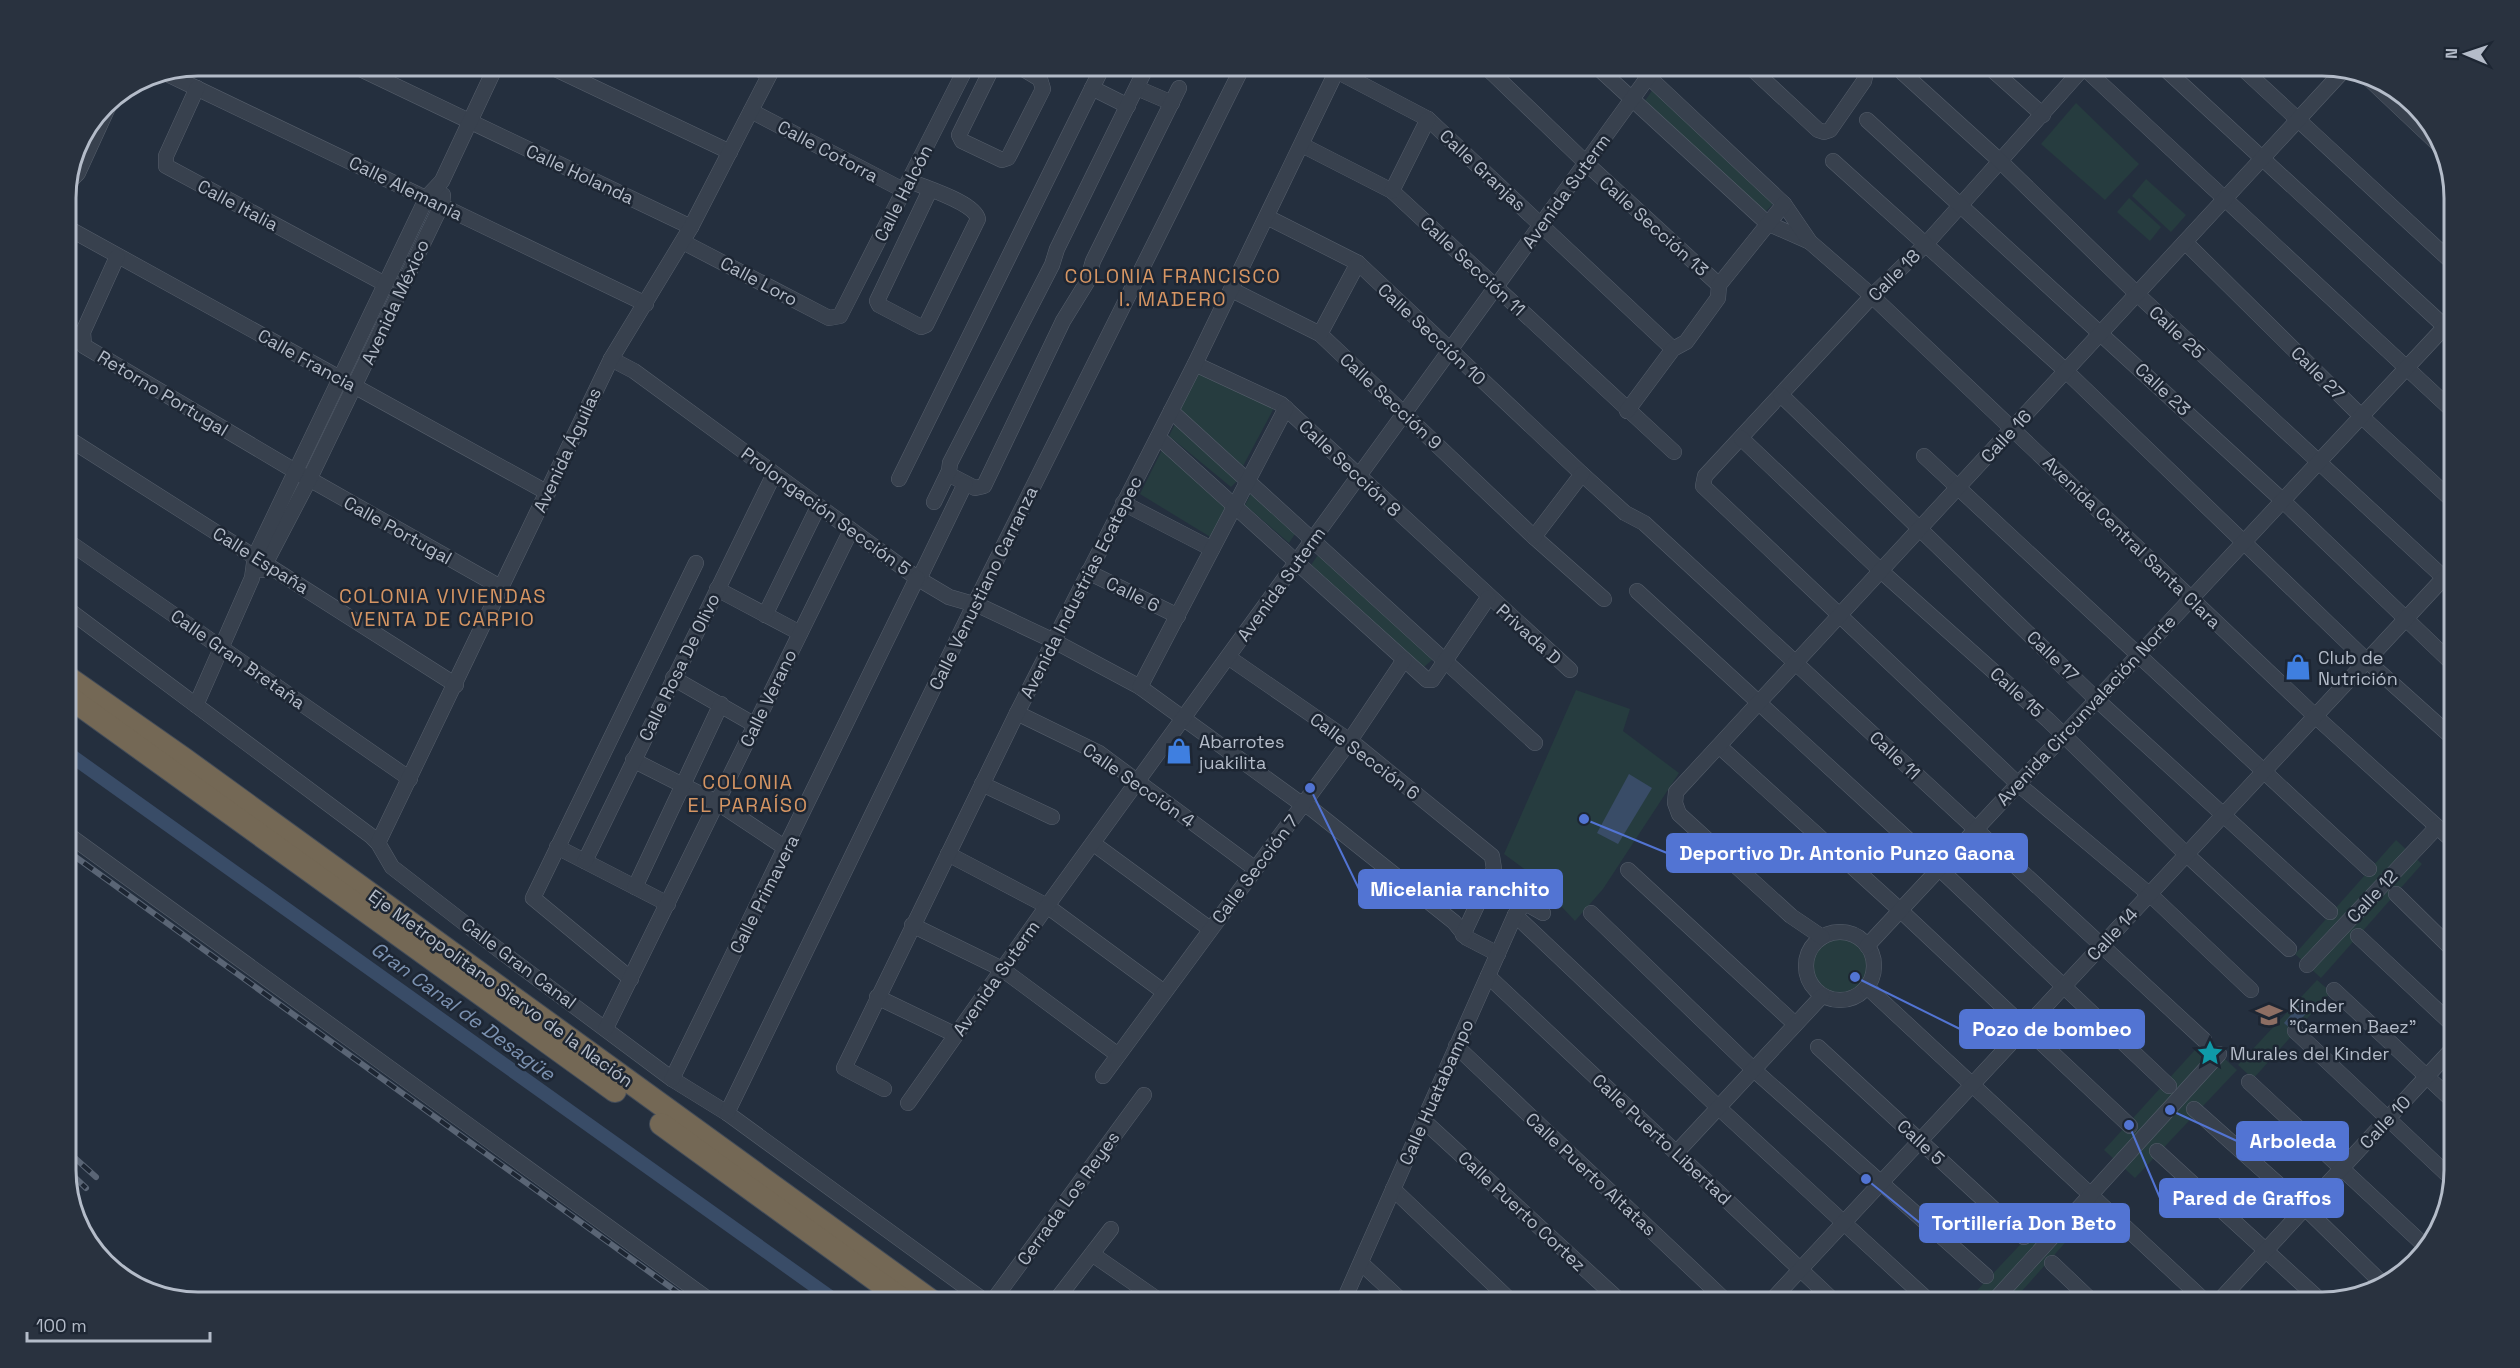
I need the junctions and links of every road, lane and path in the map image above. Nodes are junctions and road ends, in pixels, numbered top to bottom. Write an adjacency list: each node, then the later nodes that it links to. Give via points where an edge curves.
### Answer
1 (1331, 76): 42 (street, Avenida Industrias Ecatepec)
2 (1350, 76): 37 (street, Calle Granjas)
3 (1496, 76): 47 (street, Calle Sección 13)
4 (1607, 76): 32 (street, Avenida Central Santa Clara)
5 (1643, 76): 32 (street, Avenida Suterm)
6 (1654, 76): 55 (street, Avenida Central Santa Clara)
7 (1760, 76): 8 (street, via 1822,132 1830,130)
8 (1866, 76)
9 (1907, 76): 46 (street, Calle 25)
10 (1999, 76): 36 (street)
11 (2076, 76): 36 (street, Calle 18)
12 (2094, 76): 53 (street)
13 (2173, 76): 44 (street)
14 (2251, 76): 39 (street)
15 (376, 77): 40 (street, Calle Holanda)
16 (491, 77): 40 (street, Avenida México)
17 (572, 77): 43 (street)
18 (769, 77): 35 (street, Avenida Águilas)
19 (962, 77): 49 (street, Calle Halcón)
20 (985, 77): 21 (street, via 959,135 962,141 1002,160 1008,158 1044,85)
21 (1036, 77)
22 (1098, 77): 28 (street)
23 (1142, 77): 29 (street)
24 (1238, 77): 141 (street, Calle Venustiano Carranza)
25 (2337, 78): 39 (street, Calle 16)
26 (177, 79): 27 (street, Calle Alemania)
27 (197, 88): 52 (street, Calle Alemania); 69 (street, Calle Italia, via 166,156 166,166)
28 (1092, 88): 34 (street); 108 (street)
29 (1137, 88): 33 (street); 34 (street)
30 (1179, 88): 33 (street)
31 (2387, 95): 41 (street)
32 (1631, 100): 47 (street, Avenida Suterm); 58 (street, Avenida Central Santa Clara)
33 (1172, 104): 110 (street, via 984,486 978,489)
34 (1128, 106): 105 (street, via 1057,249 1053,265 950,463)
35 (751, 111): 43 (street, Avenida Águilas); 49 (street, Calle Cotorra)
36 (2043, 115): 46 (street, Calle 18)
37 (1428, 119): 51 (street); 59 (street, Calle Granjas)
38 (1867, 120): 56 (street, Calle 23)
39 (2298, 120): 44 (street, Calle 16); 66 (street)
40 (469, 122): 48 (street, Avenida México); 60 (street, Calle Holanda)
41 (2421, 128)
42 (1302, 146): 51 (street, Calle Sección 11); 57 (street, Avenida Industrias Ecatepec)
43 (730, 152): 60 (street, Avenida Águilas)
44 (2261, 160): 53 (street, Calle 16); 77 (street)
45 (1833, 161): 65 (street)
46 (2000, 161): 56 (street, Calle 18); 73 (street, Calle 25)
47 (1586, 164): 59 (street, Avenida Suterm); 70 (street, Calle Sección 13)
48 (442, 181): 52 (street, Avenida México); 54 (street, Avenida México)
49 (907, 186): 50 (street, Calle Cotorra); 76 (street, Calle Halcón)
50 (930, 190): 50 (street, Calle Cotorra, via 974,211 978,219 926,325 921,327 877,302)
51 (1392, 191): 71 (street, Calle Sección 11)
52 (427, 197): 54 (street, Calle Alemania); 69 (street, Avenida México)
53 (2224, 201): 64 (street, Calle 16); 85 (street)
54 (442, 204): 75 (street, Calle Alemania); 88 (street, Avenida México)
55 (1784, 204): 58 (street); 63 (street, Avenida Central Santa Clara)
56 (1962, 205): 65 (street, Calle 18); 78 (street, Calle 23)
57 (1267, 217): 68 (street, Calle Sección 10); 72 (street, Avenida Industrias Ecatepec)
58 (1767, 223): 63 (street, Avenida Central Santa Clara); 70 (street)
59 (1542, 225): 71 (street, Avenida Suterm); 81 (street, Calle Granjas)
60 (691, 227): 62 (street, Avenida Águilas)
61 (77, 233): 67 (street, Calle Francia)
62 (683, 242): 75 (street, Avenida Águilas); 76 (street, Calle Loro, via 829,318)
63 (1810, 242): 74 (street, Avenida Central Santa Clara)
64 (2185, 242): 73 (street, Calle 16); 95 (street, Calle 27)
65 (1925, 245): 74 (street, Calle 18); 86 (street)
66 (2443, 254)
67 (117, 257): 87 (street, Calle Francia); 103 (street, Retorno Portugal, via 82,332 84,346)
68 (1358, 263): 80 (street); 82 (street, Calle Sección 10)
69 (385, 284): 87 (street, Avenida México)
70 (1719, 285): 81 (street, via 1718,298 1686,342)
71 (1496, 288): 82 (street, Avenida Suterm); 93 (street, Calle Sección 11)
72 (1232, 290): 80 (street, Calle Sección 9); 84 (street, Avenida Industrias Ecatepec)
73 (2137, 294): 78 (street, Calle 16); 102 (street, Calle 25)
74 (1872, 297): 89 (street, Calle 18); 96 (street, Avenida Central Santa Clara)
75 (646, 304): 83 (street, Avenida Águilas)
76 (837, 318)
77 (2443, 319)
78 (2102, 333): 86 (street, Calle 16); 115 (street, Calle 23)
79 (2443, 333): 85 (street, Avenida Circunvalación Norte)
80 (1320, 334): 94 (street, Calle Sección 9)
81 (1673, 349): 93 (street)
82 (1450, 350): 94 (street, Avenida Suterm); 106 (street, Calle Sección 10)
83 (611, 359): 104 (street, Prolongación Sección 5, via 634,371); 114 (street, Avenida Águilas)
84 (1195, 364): 91 (street, Calle Sección 8); 92 (street, Avenida Industrias Ecatepec)
85 (2407, 367): 90 (street); 95 (street, Avenida Circunvalación Norte)
86 (2066, 371): 96 (street, Calle 16); 124 (street)
87 (340, 378): 88 (street, Calle Francia); 103 (street, Avenida México)
88 (355, 387): 109 (street, Avenida México); 114 (street, Calle Francia)
89 (1781, 395): 98 (street, Calle 18); 120 (street, Calle 17)
90 (2443, 402)
91 (1286, 408): 107 (street, Calle Sección 8); 111 (street)
92 (1171, 411): 97 (street, Avenida Industrias Ecatepec); 111 (street)
93 (1627, 411): 100 (street, Calle Sección 11)
94 (1405, 413): 107 (street, Avenida Suterm); 122 (street, Calle Sección 9)
95 (2361, 416): 102 (street, Avenida Circunvalación Norte); 113 (street, Calle 27)
96 (2013, 429): 112 (street, Calle 16); 138 (street, Avenida Central Santa Clara)
97 (1158, 437): 117 (street, Avenida Industrias Ecatepec); 118 (street)
98 (1741, 438): 130 (street, Calle 15); 143 (street, Calle 18, via 1705,476 1705,489)
99 (77, 444): 127 (street, Calle España)
100 (1674, 452)
101 (1924, 456): 112 (street)
102 (2317, 463): 115 (street, Avenida Circunvalación Norte); 131 (street, Calle 25)
103 (295, 471): 109 (street, Calle Portugal); 127 (street, Avenida México)
104 (774, 474): 119 (street, Prolongación Sección 5); 136 (street, Calle Rosa De Olivo)
105 (948, 474): 110 (street); 116 (street)
106 (1582, 474): 122 (street); 156 (street, Calle 11, via 1625,513 1644,523)
107 (1359, 476): 123 (street, Avenida Suterm); 139 (street, Calle Sección 8)
108 (898, 479)
109 (309, 480): 127 (street, Avenida México); 135 (street, Calle Portugal)
110 (965, 483): 133 (street, Calle Primavera)
111 (1248, 483): 118 (street); 123 (street)
112 (1959, 488): 120 (street, Calle 16); 150 (street)
113 (2443, 492)
114 (548, 493): 135 (street, Avenida Águilas)
115 (2282, 500): 124 (street, Avenida Circunvalación Norte); 146 (street, Calle 23)
116 (934, 502)
117 (1123, 503): 126 (street); 132 (street, Avenida Industrias Ecatepec)
118 (1236, 506): 126 (street); 128 (street)
119 (818, 507): 121 (street, Prolongación Sección 5); 142 (street)
120 (1920, 529): 130 (street, Calle 16); 162 (street, Calle 17)
121 (851, 530): 133 (street, Prolongación Sección 5); 147 (street, Calle Verano)
122 (1534, 537): 140 (street, Calle Sección 9)
123 (1313, 539): 128 (street, Avenida Suterm); 155 (street)
124 (2244, 541): 138 (street, Avenida Circunvalación Norte); 154 (street)
125 (77, 548): 149 (street, Calle Gran Bretaña)
126 (1212, 549): 145 (street)
127 (261, 560): 149 (street, Avenida México); 160 (street, Calle España)
128 (1297, 560): 152 (street, Avenida Suterm); 153 (street)
129 (696, 563): 193 (street, Calle Rosa De Olivo)
130 (1881, 571): 143 (street, Calle 16); 172 (street, Calle 15)
131 (2443, 571)
132 (1088, 572): 145 (street, Calle 6); 148 (street, Avenida Industrias Ecatepec)
133 (918, 579): 141 (street, Prolongación Sección 5, via 949,597); 194 (street, Calle Primavera)
134 (2443, 583): 146 (street, Calle 14)
135 (502, 588): 160 (street, Avenida Águilas)
136 (717, 589): 142 (street); 158 (street, Calle Rosa De Olivo)
137 (1637, 591): 165 (street)
138 (2191, 597): 150 (street, Avenida Circunvalación Norte); 168 (street, Avenida Central Santa Clara)
139 (1488, 598): 155 (street); 157 (street, Privada D)
140 (1604, 599)
141 (974, 604): 148 (street, Prolongación Sección 5); 258 (street, Calle Venustiano Carranza)
142 (765, 615): 147 (street)
143 (1840, 615): 156 (street, Calle 16); 181 (street)
144 (77, 616): 166 (street, Calle Gran Canal)
145 (1178, 616): 161 (street)
146 (2404, 618): 151 (street, Calle 23); 154 (street, Calle 14)
147 (800, 633): 170 (street, Calle Verano)
148 (1054, 641): 161 (street, Prolongación Sección 5); 167 (street, Avenida Industrias Ecatepec)
149 (222, 648): 166 (street, Avenida México); 178 (street, Calle Gran Bretaña)
150 (2137, 654): 162 (street, Avenida Circunvalación Norte); 177 (street)
151 (2443, 655)
152 (1228, 657): 169 (street, Avenida Suterm); 173 (street, Calle Sección 6)
153 (1404, 660): 155 (street, via 1429,681); 173 (street, Calle Sección 7)
154 (2366, 660): 168 (street, Calle 14); 171 (street)
155 (1445, 662): 174 (street)
156 (1795, 664): 165 (street, Calle 16); 188 (street, Calle 11)
157 (1570, 670)
158 (673, 678): 164 (street); 176 (street, Calle Rosa De Olivo)
159 (77, 684): 284 (highway, Eje Metropolitano Siervo de la Nación)
160 (456, 685): 178 (street, Avenida Águilas)
161 (1140, 687): 169 (street, Prolongación Sección 5)
162 (2096, 699): 172 (street, Avenida Circunvalación Norte); 185 (street, Calle 17)
163 (77, 703): 283 (highway, Eje Metropolitano Siervo de la Nación)
164 (721, 704): 170 (street); 182 (street)
165 (1758, 704): 175 (street, Calle 16); 199 (street)
166 (196, 705): 191 (street, Calle Gran Canal)
167 (1017, 713): 179 (street, Calle Sección 4, via 1099,753); 180 (street, Avenida Industrias Ecatepec)
168 (2314, 715): 177 (street, Calle 14); 187 (street, Avenida Central Santa Clara)
169 (1185, 719): 179 (street, Avenida Suterm); 184 (street, Prolongación Sección 5)
170 (755, 725): 183 (street, Calle Verano)
171 (2444, 730)
172 (2063, 734): 181 (street, Avenida Circunvalación Norte); 196 (street, Calle 15)
173 (1349, 742): 184 (street, Calle Sección 7); 214 (street, Calle Sección 6, via 1495,862)
174 (1535, 742)
175 (1719, 746): 207 (street); 217 (street, Calle 16, via 1676,792 1679,814)
176 (633, 760): 182 (street); 197 (street, Calle Rosa De Olivo)
177 (2262, 771): 185 (street, Calle 14); 200 (street)
178 (410, 780): 191 (street, Avenida Águilas)
179 (1140, 781): 192 (street, Avenida Suterm); 198 (street, Calle Sección 4)
180 (982, 784): 186 (street); 195 (street, Avenida Industrias Ecatepec)
181 (2018, 784): 188 (street, Avenida Circunvalación Norte); 204 (street)
182 (684, 785): 183 (street); 202 (street)
183 (718, 803): 194 (street); 205 (street, Calle Verano)
184 (1304, 804): 198 (street, Calle Sección 7); 214 (street, Prolongación Sección 5, via 1454,922)
185 (2224, 813): 196 (street, Calle 14); 208 (street, Calle 17)
186 (1052, 817)
187 (2437, 827): 189 (street, Avenida Central Santa Clara); 222 (street, Calle 12)
188 (1976, 830): 199 (street, Avenida Circunvalación Norte); 218 (street, Calle 11)
189 (2444, 833)
190 (77, 841): 282 (street)
191 (378, 843): 236 (street, Calle Gran Canal, via 392,867)
192 (1094, 844): 206 (street, Avenida Suterm); 213 (street)
193 (557, 847): 197 (street); 225 (street, Calle Rosa De Olivo, via 533,898)
194 (787, 849): 248 (street, Calle Primavera)
195 (948, 854): 206 (street); 212 (street, Avenida Industrias Ecatepec)
196 (2186, 854): 204 (street, Calle 14); 220 (street, Calle 15)
197 (585, 861): 202 (street)
198 (1254, 868): 213 (street, Calle Sección 7)
199 (1937, 869): 207 (street, Avenida Circunvalación Norte); 227 (street)
200 (2369, 869)
201 (1628, 870): 234 (street)
202 (635, 887): 205 (street)
203 (2396, 894): 216 (street)
204 (2148, 895): 218 (street, Calle 14); 228 (street)
205 (668, 904): 225 (street, Calle Verano)
206 (1047, 906): 223 (street, Avenida Suterm); 230 (street)
207 (1900, 910): 219 (street, Avenida Circunvalación Norte); 235 (street)
208 (2330, 912)
209 (1543, 913): 211 (street, via 1525,903)
210 (1591, 913): 245 (street)
211 (1515, 915): 221 (street, Calle Huatabampo); 256 (street)
212 (912, 925): 223 (street); 232 (street, Avenida Industrias Ecatepec)
213 (1210, 929): 230 (street, Calle Sección 7)
214 (1463, 935): 221 (street, Prolongación Sección 5)
215 (2358, 936): 233 (street)
216 (2444, 941)
217 (1818, 942): 219 (street, via 1844,933); 231 (street, via 1806,965 1808,978)
218 (2101, 945): 227 (street, Calle 14); 239 (street, Calle 11)
219 (1867, 946): 226 (street, via 1873,965)
220 (2289, 949)
221 (1498, 954): 224 (street, Calle Huatabampo)
222 (2307, 966)
223 (1002, 969): 238 (street, Avenida Suterm); 243 (street)
224 (1488, 976): 240 (street, Calle Huatabampo); 264 (street, Calle Puerto Libertad)
225 (631, 979): 236 (street, Calle Verano)
226 (1866, 987): 231 (street, via 1846,1000); 250 (street)
227 (2062, 987): 235 (street, Calle 14); 251 (street)
228 (2251, 990)
229 (2334, 990): 247 (street)
230 (1164, 992): 243 (street, Calle Sección 7)
231 (1822, 996): 234 (street)
232 (877, 997): 238 (street); 252 (street, Avenida Industrias Ecatepec, via 844,1068)
233 (2444, 1016)
234 (1795, 1024): 245 (street)
235 (2024, 1027): 250 (street, Calle 14); 261 (street)
236 (606, 1028): 248 (street, Calle Gran Canal)
237 (2295, 1031): 259 (street)
238 (956, 1035): 255 (street, Avenida Suterm)
239 (2204, 1040)
240 (1455, 1046): 260 (street, Calle Huatabampo); 293 (street, Calle Puerto Altatas)
241 (1818, 1047): 262 (street, Calle 5)
242 (2219, 1054): 269 (street)
243 (1118, 1056): 246 (street, Calle Sección 7)
244 (2444, 1058): 247 (street, Calle 10)
245 (1754, 1070): 256 (street); 267 (street)
246 (1103, 1076)
247 (2427, 1077): 253 (street); 259 (street, Calle 10)
248 (672, 1079): 258 (street, Calle Gran Canal)
249 (2249, 1082): 265 (street)
250 (1971, 1084): 262 (street, Calle 14); 269 (street)
251 (2169, 1086)
252 (884, 1089)
253 (2444, 1093)
254 (1144, 1095): 286 (street, Cerrada Los Reyes)
255 (908, 1103)
256 (1719, 1108): 264 (street); 271 (street)
257 (2194, 1109): 270 (street)
258 (727, 1113): 285 (street, Calle Gran Canal)
259 (2387, 1119): 265 (street, Calle 10); 266 (street)
260 (1423, 1120): 268 (street, Calle Huatabampo); 292 (street, Calle Puerto Cortez)
261 (2130, 1126)
262 (1919, 1141): 267 (street, Calle 14); 273 (street, Calle 5)
263 (2157, 1151): 275 (street)
264 (1677, 1152): 279 (street, Calle Puerto Libertad)
265 (2342, 1169): 270 (street, Calle 10); 274 (street)
266 (2444, 1171)
267 (1881, 1182): 271 (street, Calle 14); 280 (street)
268 (1393, 1190): 277 (street, Calle Huatabampo); 291 (street)
269 (2092, 1196): 297 (street); 299 (street)
270 (2305, 1208): 275 (street, Calle 10); 281 (street)
271 (1844, 1223): 279 (street, Calle 14); 296 (street)
272 (1111, 1229): 276 (street)
273 (2024, 1237)
274 (2420, 1241)
275 (2267, 1249): 300 (street, Calle 10); 301 (street)
276 (1092, 1254): 287 (street); 288 (street)
277 (1361, 1263): 289 (street, Calle Huatabampo); 290 (street)
278 (2052, 1263): 298 (street)
279 (1800, 1270): 294 (street, Calle 14); 295 (street, Calle Puerto Libertad)
280 (1986, 1276)
281 (2377, 1278)
282 (698, 1292)
283 (892, 1292)
284 (919, 1292)
285 (972, 1292)
286 (999, 1292)
287 (1066, 1292)
288 (1146, 1292)
289 (1348, 1292)
290 (1392, 1292)
291 (1501, 1292)
292 (1610, 1292)
293 (1716, 1292)
294 (1779, 1292)
295 (1824, 1292)
296 (1919, 1292)
297 (2002, 1292)
298 (2082, 1292)
299 (2195, 1292)
300 (2227, 1292)
301 (2312, 1292)

